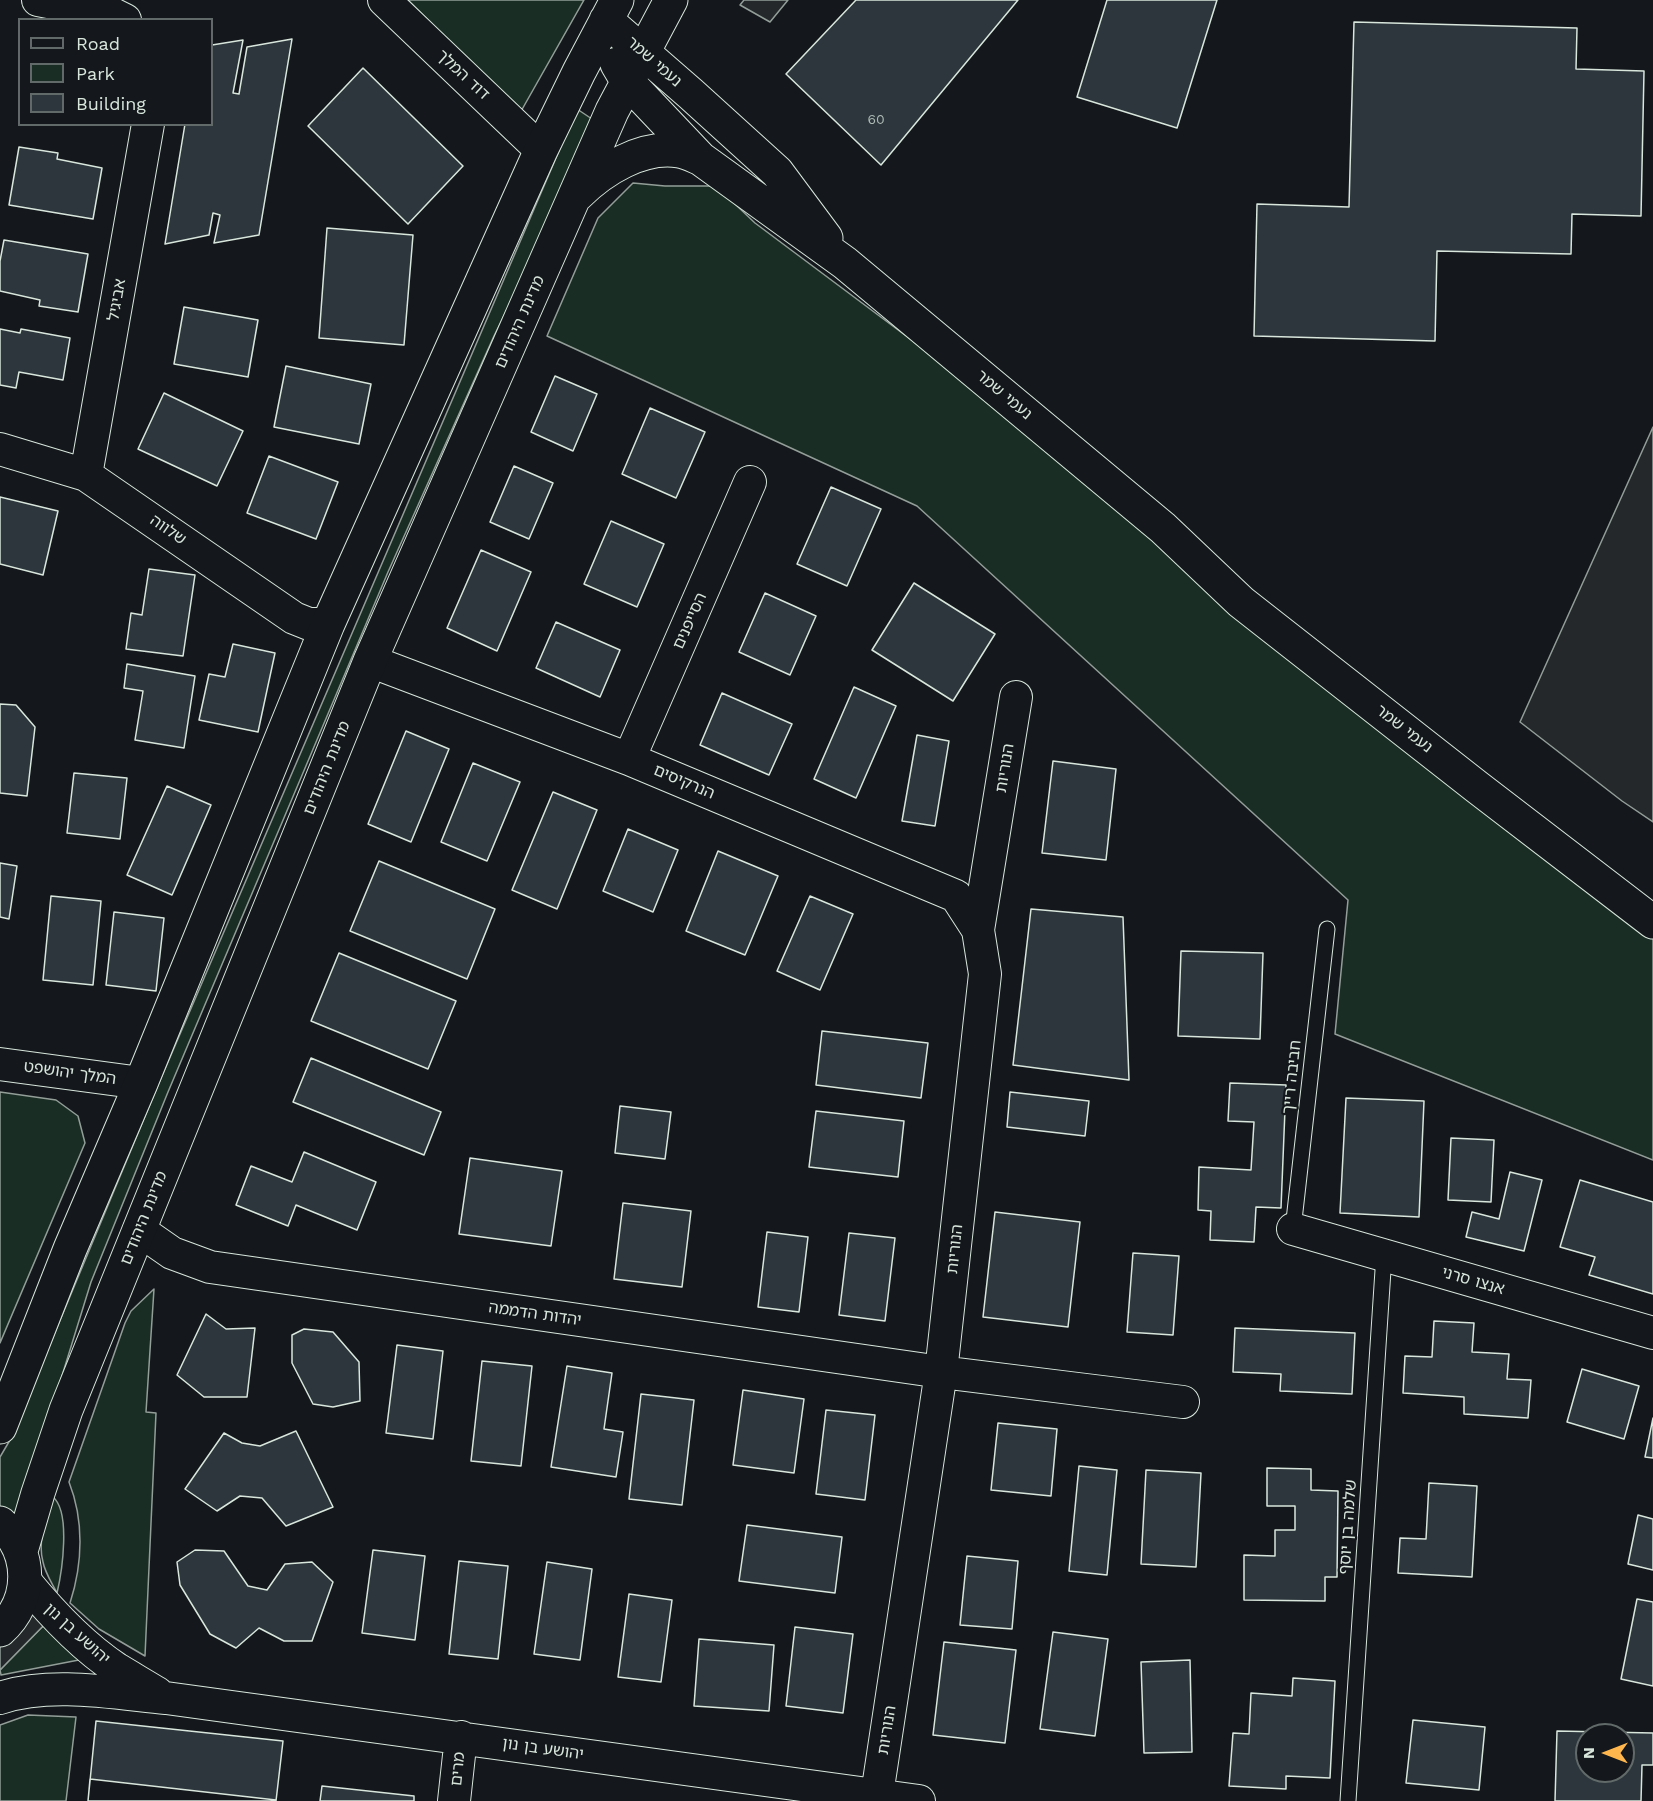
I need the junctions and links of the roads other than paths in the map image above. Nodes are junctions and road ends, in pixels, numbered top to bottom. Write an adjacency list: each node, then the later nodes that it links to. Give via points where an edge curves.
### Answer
1 (38, 0): 4 (street)
2 (384, 0): 10 (street, דוד המלך)
3 (669, 5): 6 (street, מדינת היהודים); 8 (street, via 674,57)
4 (121, 18)
5 (608, 18): 6 (street, נעמי שמר); 7 (street, נעמי שמר); 10 (street)
6 (642, 53): 7 (street, מדינת היהודים); 8 (street, נעמי שמר)
7 (627, 81): 11 (street, נעמי שמר); 12 (street, מדינת היהודים)
8 (691, 94): 13 (street, נעמי שמר, via 777,172)
9 (148, 126): 15 (street, אביגיל)
10 (541, 150): 18 (street)
11 (701, 159): 12 (street, via 680,151 632,158 599,176); 13 (street, נעמי שמר)
12 (576, 196): 19 (street, מדינת היהודים)
13 (844, 263): 17 (street, נעמי שמר)
14 (0, 449): 15 (street, שלווה)
15 (87, 475): 18 (street, שלווה, via 294,618 309,624)
16 (750, 482): 21 (street, הסייפנים)
17 (1162, 528): 22 (street, נעמי שמר, via 1254,593); 23 (street, נעמי שמר, via 1241,602)
18 (328, 624): 27 (street)
19 (370, 661): 21 (street, הנרקיסים); 29 (street, מדינת היהודים)
20 (1016, 697): 25 (street, הנוריות)
21 (629, 759): 25 (street, הנרקיסים, via 956,897)
22 (1653, 899)
23 (1653, 922)
24 (1327, 929): 28 (lane, חביבה רייך)
25 (978, 930): 32 (street, הנוריות, via 985,974)
26 (0, 1064): 27 (street, המלך יהושפט)
27 (141, 1083): 34 (street)
28 (1293, 1229): 30 (street, אנצו סרני)
29 (139, 1230): 32 (street, יהדות הדממה, via 172,1253 210,1267); 36 (street, מדינת היהודים, via 66,1410 38,1493)
30 (1384, 1255): 31 (street, אנצו סרני); 44 (lane, שלמה בן יוסף)
31 (1653, 1333)
32 (941, 1372): 33 (street, יהדות הדממה); 41 (street, הנוריות)
33 (1183, 1402)
34 (0, 1427)
35 (0, 1523): 36 (street, via 8,1530)
36 (23, 1566): 37 (street, מדינת היהודים, via 23,1596 9,1623); 39 (street, יהושע בן נון, via 48,1609 115,1668)
37 (0, 1630)
38 (0, 1698): 39 (street, יהושע בן נון, via 32,1691 78,1689)
39 (166, 1698): 40 (street, יהושע בן נון)
40 (461, 1737): 41 (street, יהושע בן נון); 42 (street, מרים)
41 (876, 1799): 43 (street, יהושע בן נון)
42 (454, 1801)
43 (919, 1801)
44 (1348, 1801)

